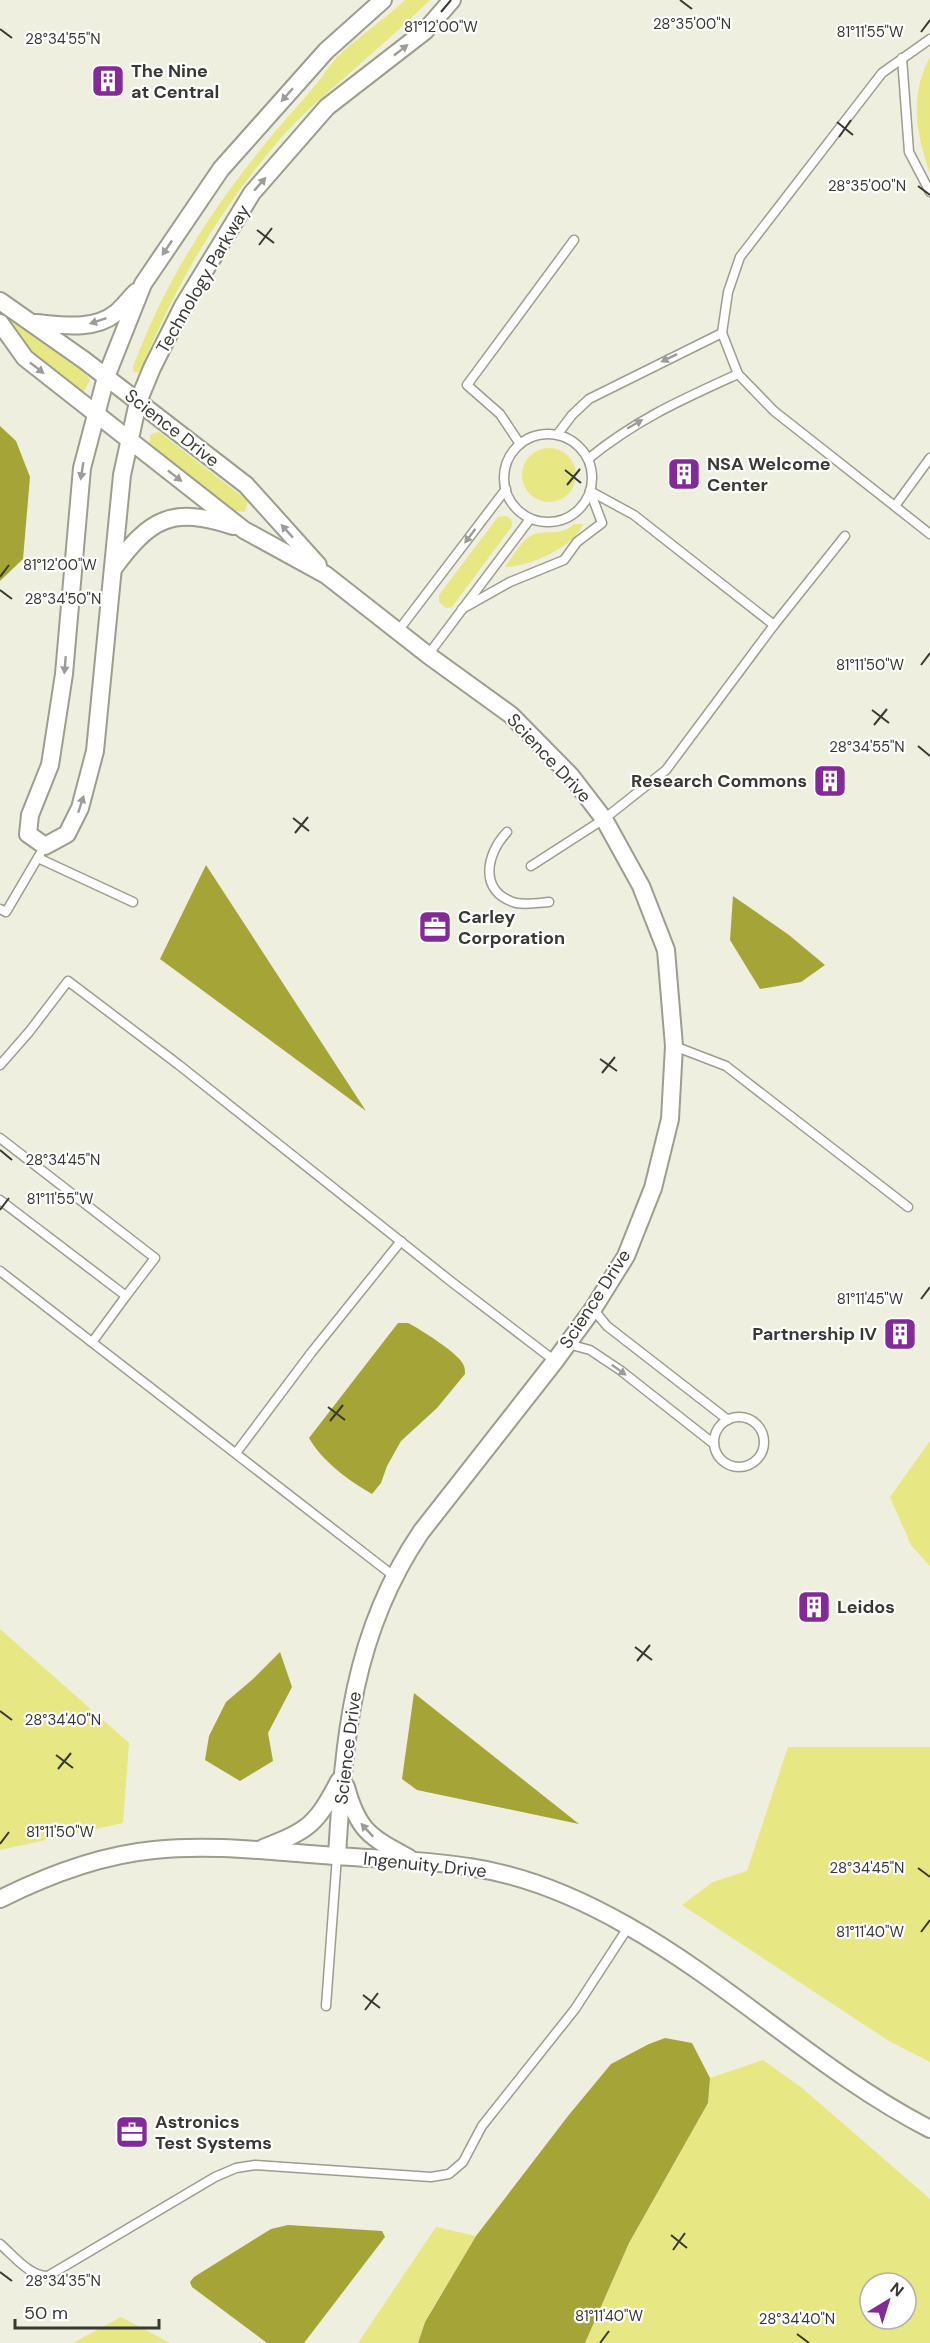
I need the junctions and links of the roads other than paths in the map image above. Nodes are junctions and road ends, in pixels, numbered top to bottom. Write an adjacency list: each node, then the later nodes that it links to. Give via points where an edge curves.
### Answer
1 (383, 0): 7 (street, one-way to 7, via 326,51 221,169)
2 (452, 0): 14 (street, Technology Parkway, one-way to 2, via 183,306 252,193 327,107 425,31)
3 (930, 39): 4 (lane)
4 (902, 58): 5 (lane, via 909,152); 11 (lane, via 882,73 741,257 728,292)
5 (930, 192)
6 (574, 240): 18 (lane, via 467,385 500,414)
7 (143, 284): 10 (street, one-way to 10, via 115,314 103,320 69,326); 13 (street)
8 (0, 301): 10 (street, Science Drive)
9 (0, 323): 15 (street, Science Drive, one-way to 15, via 25,358)
10 (34, 323): 13 (street, Science Drive)
11 (722, 333): 12 (lane); 16 (lane, one-way to 16, via 589,399)
12 (738, 374): 20 (lane, one-way to 12, via 618,434 662,408); 23 (lane, via 774,411)
13 (106, 377): 14 (street, Science Drive); 15 (street)
14 (138, 402): 17 (street, Technology Parkway); 29 (street, Science Drive, one-way to 14, via 246,485)
15 (96, 415): 17 (street, Science Drive); 36 (street, one-way to 36, via 82,468 64,674 50,765 30,815 28,834)
16 (557, 435): 18 (lane, via 532,437); 20 (lane, via 570,440)
17 (129, 440): 25 (street, Science Drive, one-way to 25); 28 (street, Technology Parkway)
18 (520, 444): 21 (lane, via 506,464)
19 (930, 458): 23 (lane)
20 (588, 459): 22 (lane)
21 (506, 489): 24 (lane, via 515,506); 32 (lane, one-way to 32)
22 (590, 490): 24 (lane, via 573,515 560,521); 30 (lane, via 602,523 577,542 564,560 510,582); 31 (lane, via 634,515)
23 (895, 506): 26 (lane)
24 (530, 519): 30 (lane)
25 (244, 530): 28 (street, via 204,517 169,520 152,526 134,540); 29 (street, Science Drive)
26 (930, 534)
27 (845, 536): 31 (lane)
28 (113, 570): 36 (street, Technology Parkway, one-way to 28, via 67,834 80,808 95,751)
29 (326, 575): 32 (street, Science Drive)
30 (462, 609): 33 (lane)
31 (774, 625): 34 (lane, via 666,770)
32 (398, 631): 33 (street, Science Drive)
33 (428, 655): 34 (street, Science Drive, via 510,715 571,776)
34 (604, 819): 37 (lane); 41 (street, Science Drive, via 641,886 666,950)
35 (507, 832): 39 (lane, via 490,859 489,876 496,891 514,902)
36 (42, 852): 38 (lane); 40 (lane, via 6,912)
37 (531, 866)
38 (133, 902)
39 (549, 902)
40 (0, 909)
41 (674, 1046): 45 (lane, via 726,1066); 49 (street, Science Drive, via 670,1119 652,1188 626,1256)
42 (0, 1065): 46 (lane, via 68,981)
43 (0, 1138): 48 (lane, via 155,1258)
44 (0, 1200): 48 (lane)
45 (908, 1207)
46 (401, 1241): 52 (lane); 55 (lane, via 310,1353)
47 (0, 1271): 50 (lane)
48 (126, 1296): 50 (lane)
49 (593, 1309): 51 (street, Science Drive); 53 (lane, via 607,1326)
50 (93, 1341): 55 (lane)
51 (567, 1344): 52 (street, Science Drive); 54 (lane, one-way to 54, via 600,1356)
52 (555, 1361): 56 (street, Science Drive, via 421,1532)
53 (729, 1420): 54 (lane, via 717,1430); 54 (lane, via 740,1417 754,1422 763,1436 761,1453 750,1464 733,1466 720,1458)
54 (714, 1444)
55 (236, 1454): 56 (lane)
56 (395, 1577): 57 (street, Science Drive, via 370,1634 358,1674)
57 (342, 1774): 58 (street, via 313,1823 296,1835); 59 (street, Science Drive); 60 (street, one-way to 57, via 384,1845 366,1830 353,1812)
58 (256, 1850): 59 (street, Ingenuity Drive); 61 (street, Ingenuity Drive, via 162,1850 104,1859 35,1882)
59 (337, 1856): 60 (street, Ingenuity Drive); 63 (lane)
60 (416, 1861): 62 (street, Ingenuity Drive, via 524,1879 578,1899)
61 (0, 1899)
62 (629, 1926): 64 (street, Ingenuity Drive, via 679,1957 820,2061); 65 (lane, via 575,2009 482,2126 468,2156 449,2174 431,2177 236,2168 48,2276 38,2275)
63 (326, 2006)
64 (930, 2129)
65 (0, 2244)

